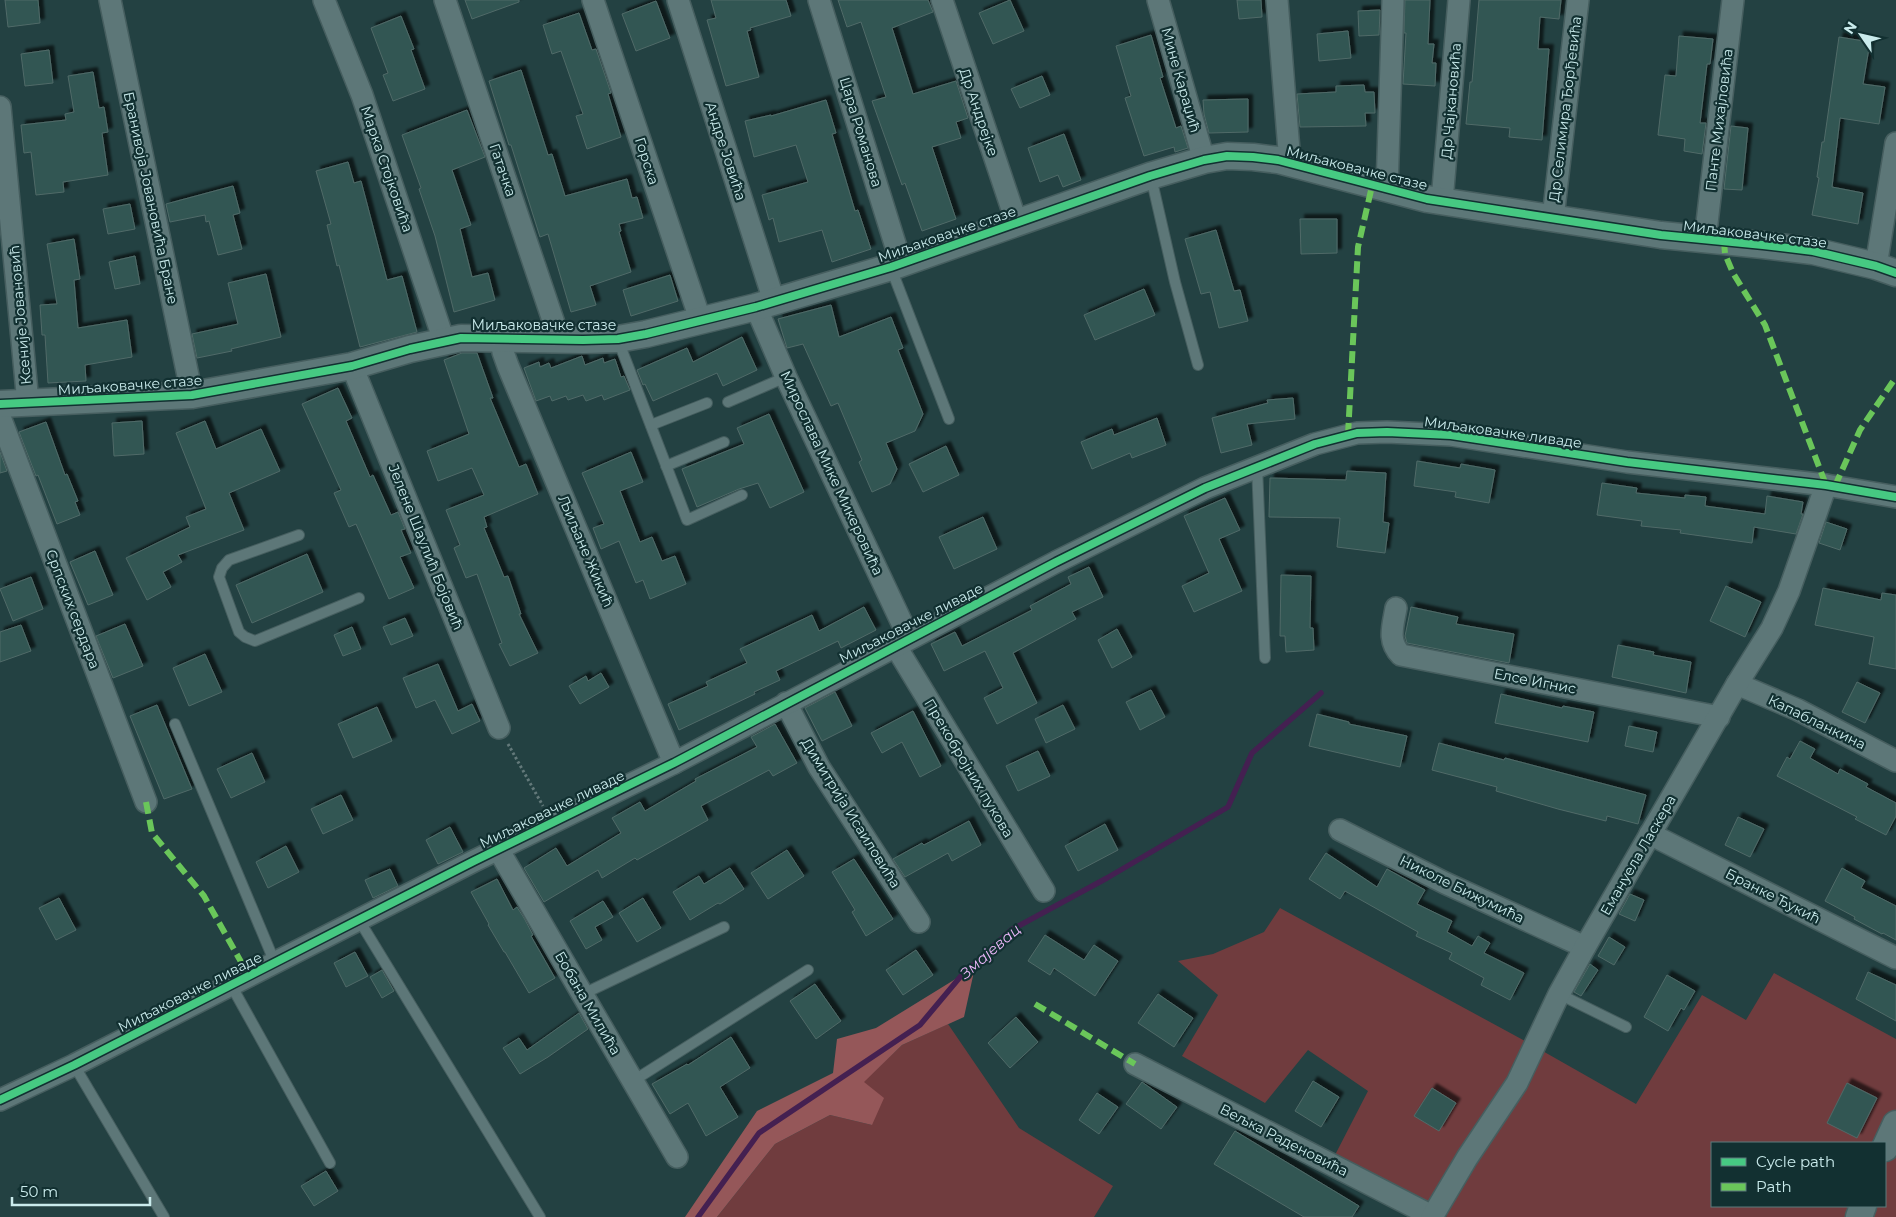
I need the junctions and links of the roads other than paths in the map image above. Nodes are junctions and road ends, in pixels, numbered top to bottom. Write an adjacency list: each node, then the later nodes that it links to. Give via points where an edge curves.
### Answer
1 (110, 0): 35 (street, Бранивоја Јовановића Бране)
2 (324, 0): 30 (street, Марка Стојковића, via 362,95)
3 (445, 0): 31 (street, Гатачка)
4 (593, 0): 27 (street, Горска)
5 (678, 0): 26 (street, Андре Јовића)
6 (819, 0): 24 (street, Цара Романова)
7 (942, 0): 22 (street, Др Андрејке)
8 (1158, 0): 16 (street, Мине Караџић)
9 (1277, 0): 17 (street)
10 (1394, 0): 19 (street)
11 (1460, 0): 20 (street, Др Чајкановића)
12 (1578, 0): 21 (street, Др Селимира Ђорђевића)
13 (1733, 0): 23 (street, Панте Михајловића)
14 (0, 107): 37 (street, Ксеније Јовановић)
15 (1896, 143): 25 (street)
16 (1204, 160): 17 (street, Миљаковачке стазе, via 1239,156); 18 (street, Миљаковачке стазе)
17 (1290, 163): 19 (street, Миљаковачке стазе)
18 (1150, 176): 22 (street, Миљаковачке стазе); 32 (lane)
19 (1387, 189): 20 (street, Миљаковачке стазе)
20 (1442, 201): 21 (street, Миљаковачке стазе)
21 (1553, 218): 23 (street, Миљаковачке стазе)
22 (1017, 224): 24 (street, Миљаковачке стазе)
23 (1705, 240): 25 (street, Миљаковачке стазе, via 1813,251)
24 (896, 265): 26 (street, Миљаковачке стазе); 41 (lane)
25 (1886, 269)
26 (766, 304): 27 (street, Миљаковачке стазе); 34 (street, Мирослава Мике Микеровића)
27 (701, 322): 29 (street, Миљаковачке стазе)
28 (501, 339): 30 (street, Миљаковачке стазе); 31 (street, Миљаковачке стазе); 60 (street, Љиљане Жикић, via 503,352)
29 (618, 339): 31 (street, Миљаковачке стазе); 42 (lane)
30 (444, 341): 33 (street, Миљаковачке стазе)
31 (560, 341)
32 (1198, 365)
33 (352, 366): 35 (street, Миљаковачке стазе); 58 (street, Јелене Шаулић Бојовић)
34 (786, 377): 36 (lane); 52 (street, Мирослава Мике Микеровића)
35 (192, 395): 37 (street, Миљаковачке стазе)
36 (728, 402)
37 (28, 403): 39 (street, Миљаковачке стазе)
38 (707, 403): 42 (lane)
39 (0, 404)
40 (0, 417): 61 (street, Српских сердара)
41 (948, 418)
42 (651, 425): 44 (lane)
43 (724, 442): 44 (lane)
44 (666, 466): 47 (lane, via 687,520)
45 (1257, 466): 46 (street, Миљаковачке ливаде, via 1336,438 1357,434 1418,433 1688,470); 52 (street, Миљаковачке ливаде, via 1196,492); 53 (lane)
46 (1826, 485): 48 (street, Миљаковачке ливаде); 54 (street, Емануела Ласкера, via 1780,612)
47 (742, 495)
48 (1896, 496)
49 (299, 534): 50 (lane, via 229,560 222,568 219,577 239,632 255,642)
50 (359, 598)
51 (1396, 608): 56 (street, Елсе Игнис, via 1391,637 1401,655)
52 (902, 642): 55 (street, Миљаковачке ливаде); 65 (street, Прекобројних пукова)
53 (1265, 658)
54 (1738, 684): 56 (street, Емануела Ласкера); 59 (street, Капабланкина, via 1798,710)
55 (786, 703): 60 (street, Миљаковачке ливаде); 67 (street, Димитрија Исаиловића, via 819,767)
56 (1719, 717): 63 (street, Емануела Ласкера)
57 (175, 724): 71 (lane, Миљаковачке ливаде)
58 (499, 728)
59 (1896, 762)
60 (674, 763): 64 (street, Миљаковачке ливаде)
61 (146, 802)
62 (1340, 830): 69 (street, Николе Бижумића, via 1445,883)
63 (1650, 834): 69 (street, Емануела Ласкера); 70 (street, Бранке Ђукић)
64 (498, 849): 66 (street, Миљаковачке ливаде); 74 (street, Бобана Милића)
65 (1044, 891)
66 (359, 920): 71 (street, Миљаковачке ливаде); 86 (lane)
67 (919, 922)
68 (724, 927): 74 (lane)
69 (1585, 947): 75 (street, Емануела Ласкера)
70 (1896, 958)
71 (274, 963): 73 (street, Миљаковачке ливаде)
72 (808, 970): 79 (lane)
73 (231, 985): 78 (street, Миљаковачке ливаде); 84 (lane, Миљаковачке ливаде)
74 (583, 994): 79 (street, Бобана Милића)
75 (1560, 994): 76 (lane); 87 (street, Емануела Ласкера, via 1517,1083)
76 (1626, 1027)
77 (1135, 1064): 87 (street, Вељка Раденовића)
78 (74, 1065): 80 (street, Миљаковачке ливаде); 85 (lane)
79 (633, 1081): 83 (street, Бобана Милића)
80 (0, 1100)
81 (1896, 1124): 82 (street)
82 (1886, 1146)
83 (677, 1157)
84 (330, 1163)
85 (164, 1217)
86 (540, 1217)
87 (1432, 1217)

